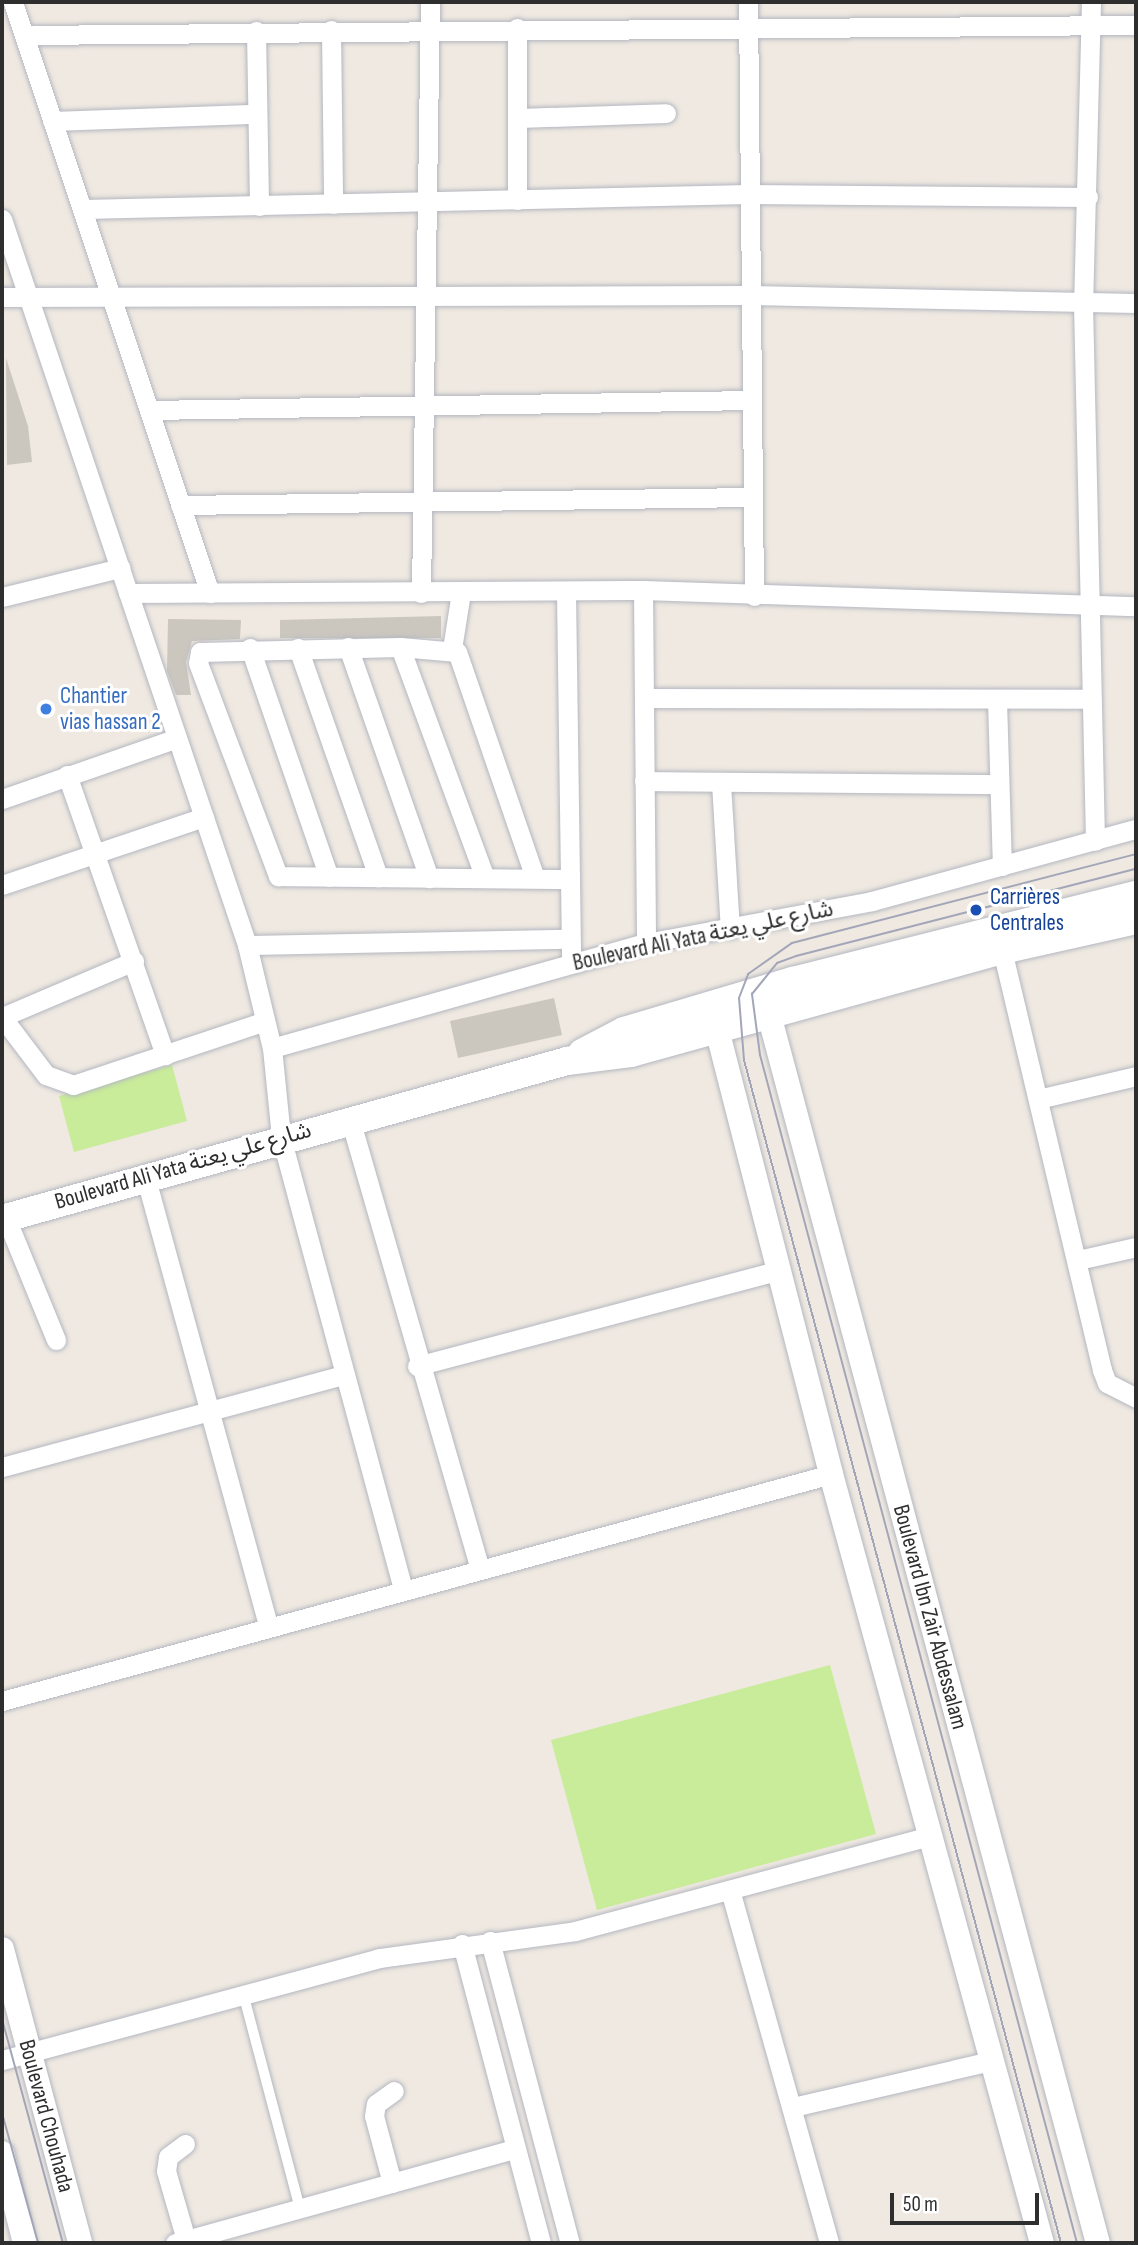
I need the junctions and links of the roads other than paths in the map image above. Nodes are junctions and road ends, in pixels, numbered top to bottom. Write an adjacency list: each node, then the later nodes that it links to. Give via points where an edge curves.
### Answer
1 (13, 2): 12 (street)
2 (430, 2): 7 (street)
3 (748, 2): 9 (street)
4 (1091, 2): 5 (street)
5 (1092, 22): 6 (street); 9 (street); 18 (street)
6 (1136, 25)
7 (430, 27): 8 (street); 10 (street); 20 (street)
8 (517, 28): 9 (street); 15 (street)
9 (748, 29): 17 (street)
10 (331, 30): 11 (street); 21 (street)
11 (256, 31): 12 (street); 14 (street)
12 (24, 36): 16 (street)
13 (666, 113): 15 (street)
14 (257, 114): 16 (street); 22 (street)
15 (519, 118): 19 (street)
16 (52, 121): 23 (street)
17 (748, 194): 18 (street); 19 (street); 26 (street)
18 (1088, 197): 30 (street)
19 (517, 200): 20 (street)
20 (427, 202): 21 (street); 29 (street)
21 (333, 204): 22 (street)
22 (259, 205): 23 (street)
23 (82, 209): 25 (street)
24 (2, 219): 28 (street)
25 (111, 295): 28 (street); 29 (street); 34 (street)
26 (750, 295): 29 (street); 30 (street); 32 (street)
27 (2, 297): 28 (street)
28 (26, 297): 38 (street)
29 (425, 299): 33 (street)
30 (1083, 303): 31 (street); 47 (street)
31 (1136, 303)
32 (750, 400): 33 (street); 35 (street)
33 (424, 403): 34 (street); 36 (street)
34 (149, 410): 37 (street)
35 (751, 497): 36 (street); 45 (street)
36 (422, 501): 37 (street); 44 (street)
37 (180, 505): 43 (street)
38 (120, 568): 42 (street); 46 (street)
39 (643, 590): 41 (street); 45 (street); 54 (street)
40 (461, 592): 41 (street); 44 (street); 53 (street)
41 (566, 592): 73 (street)
42 (128, 593): 43 (street); 57 (street)
43 (210, 593): 44 (street)
44 (421, 593)
45 (754, 596): 47 (street)
46 (2, 597)
47 (1087, 606): 48 (street); 55 (street)
48 (1136, 606)
49 (348, 647): 50 (street); 52 (street); 70 (street)
50 (400, 647): 53 (street); 71 (street)
51 (250, 648): 52 (street); 68 (street); 68 (street, via 200,652 203,676 270,868 283,877)
52 (298, 648): 69 (street)
53 (452, 649): 72 (street, via 460,657)
54 (644, 698): 56 (street); 59 (street)
55 (1090, 699): 56 (street); 65 (street)
56 (998, 701): 61 (street)
57 (177, 738): 58 (street); 63 (street)
58 (67, 775): 62 (street); 66 (street)
59 (645, 780): 60 (street); 79 (street)
60 (721, 783): 61 (street); 77 (street)
61 (999, 784): 67 (street)
62 (2, 799)
63 (204, 817): 66 (street); 80 (street)
64 (1136, 829): 65 (street, Boulevard Ali Yata شارع علي يعتة)
65 (1095, 841): 67 (street, Boulevard Ali Yata شارع علي يعتة)
66 (98, 853): 74 (street); 82 (street)
67 (1002, 866): 77 (street, Boulevard Ali Yata شارع علي يعتة)
68 (329, 877): 69 (street)
69 (377, 877): 70 (street)
70 (429, 878): 71 (street)
71 (485, 878): 72 (street)
72 (535, 878): 73 (street)
73 (570, 879): 78 (street)
74 (2, 885)
75 (1136, 895): 84 (main road, Boulevard Ali Yata شارع علي يعتة, via 996,926)
76 (1136, 920): 81 (main road, Boulevard Ali Yata شارع علي يعتة)
77 (730, 929): 79 (street, Boulevard Ali Yata شارع علي يعتة)
78 (570, 939): 80 (street); 83 (street)
79 (646, 943): 83 (street, Boulevard Ali Yata شارع علي يعتة)
80 (247, 945): 86 (street)
81 (1002, 950): 84 (main road, Boulevard Ali Yata شارع علي يعتة); 90 (street)
82 (134, 961): 88 (street); 88 (street, via 2,1017 46,1075 73,1085)
83 (570, 962): 87 (street, Boulevard Ali Yata شارع علي يعتة)
84 (765, 1002): 85 (main road, Boulevard Ali Yata شارع علي يعتة); 132 (street, Boulevard Ibn Zair Abdessalam)
85 (714, 1017): 91 (main road, Boulevard Ali Yata شارع علي يعتة, via 631,1054 567,1061); 97 (street)
86 (265, 1021): 87 (street); 88 (street)
87 (272, 1048): 92 (street)
88 (165, 1055)
89 (1136, 1076): 90 (street)
90 (1038, 1100): 96 (street)
91 (350, 1119): 92 (main road, Boulevard Ali Yata شارع علي يعتة); 99 (street)
92 (281, 1137): 93 (main road, Boulevard Ali Yata شارع علي يعتة); 100 (street)
93 (146, 1178): 94 (main road, Boulevard Ali Yata شارع علي يعتة); 102 (street)
94 (4, 1218): 98 (street)
95 (1136, 1247): 96 (street)
96 (1078, 1260): 101 (street, via 1107,1383)
97 (777, 1271): 99 (street); 104 (street)
98 (56, 1340)
99 (417, 1366): 105 (street)
100 (342, 1375): 102 (street); 106 (street)
101 (1136, 1398)
102 (211, 1409): 103 (street); 107 (street)
103 (2, 1467)
104 (831, 1474): 105 (street); 109 (street)
105 (480, 1567): 106 (street)
106 (403, 1588): 107 (street)
107 (268, 1625): 108 (street)
108 (2, 1701)
109 (930, 1836): 110 (street); 117 (street)
110 (730, 1890): 111 (street, via 575,1931); 119 (street)
111 (490, 1941): 112 (street); 130 (street)
112 (462, 1944): 114 (street); 121 (street)
113 (2, 1949): 115 (street, Boulevard Chouhada)
114 (243, 1993): 115 (street); 124 (lane)
115 (30, 2053): 116 (street); 128 (street, Boulevard Chouhada)
116 (2, 2060)
117 (991, 2061): 119 (street); 131 (street)
118 (394, 2091): 123 (street, via 376,2104 374,2116)
119 (793, 2107): 126 (street)
120 (185, 2144): 125 (street, via 168,2157 166,2171)
121 (515, 2149): 123 (street); 129 (street)
122 (2, 2153): 127 (street)
123 (392, 2183): 124 (street)
124 (300, 2208): 125 (street)
125 (181, 2242)
126 (825, 2242)
127 (25, 2243)
128 (80, 2243)
129 (541, 2243)
130 (570, 2243)
131 (1042, 2243)
132 (1098, 2243)

